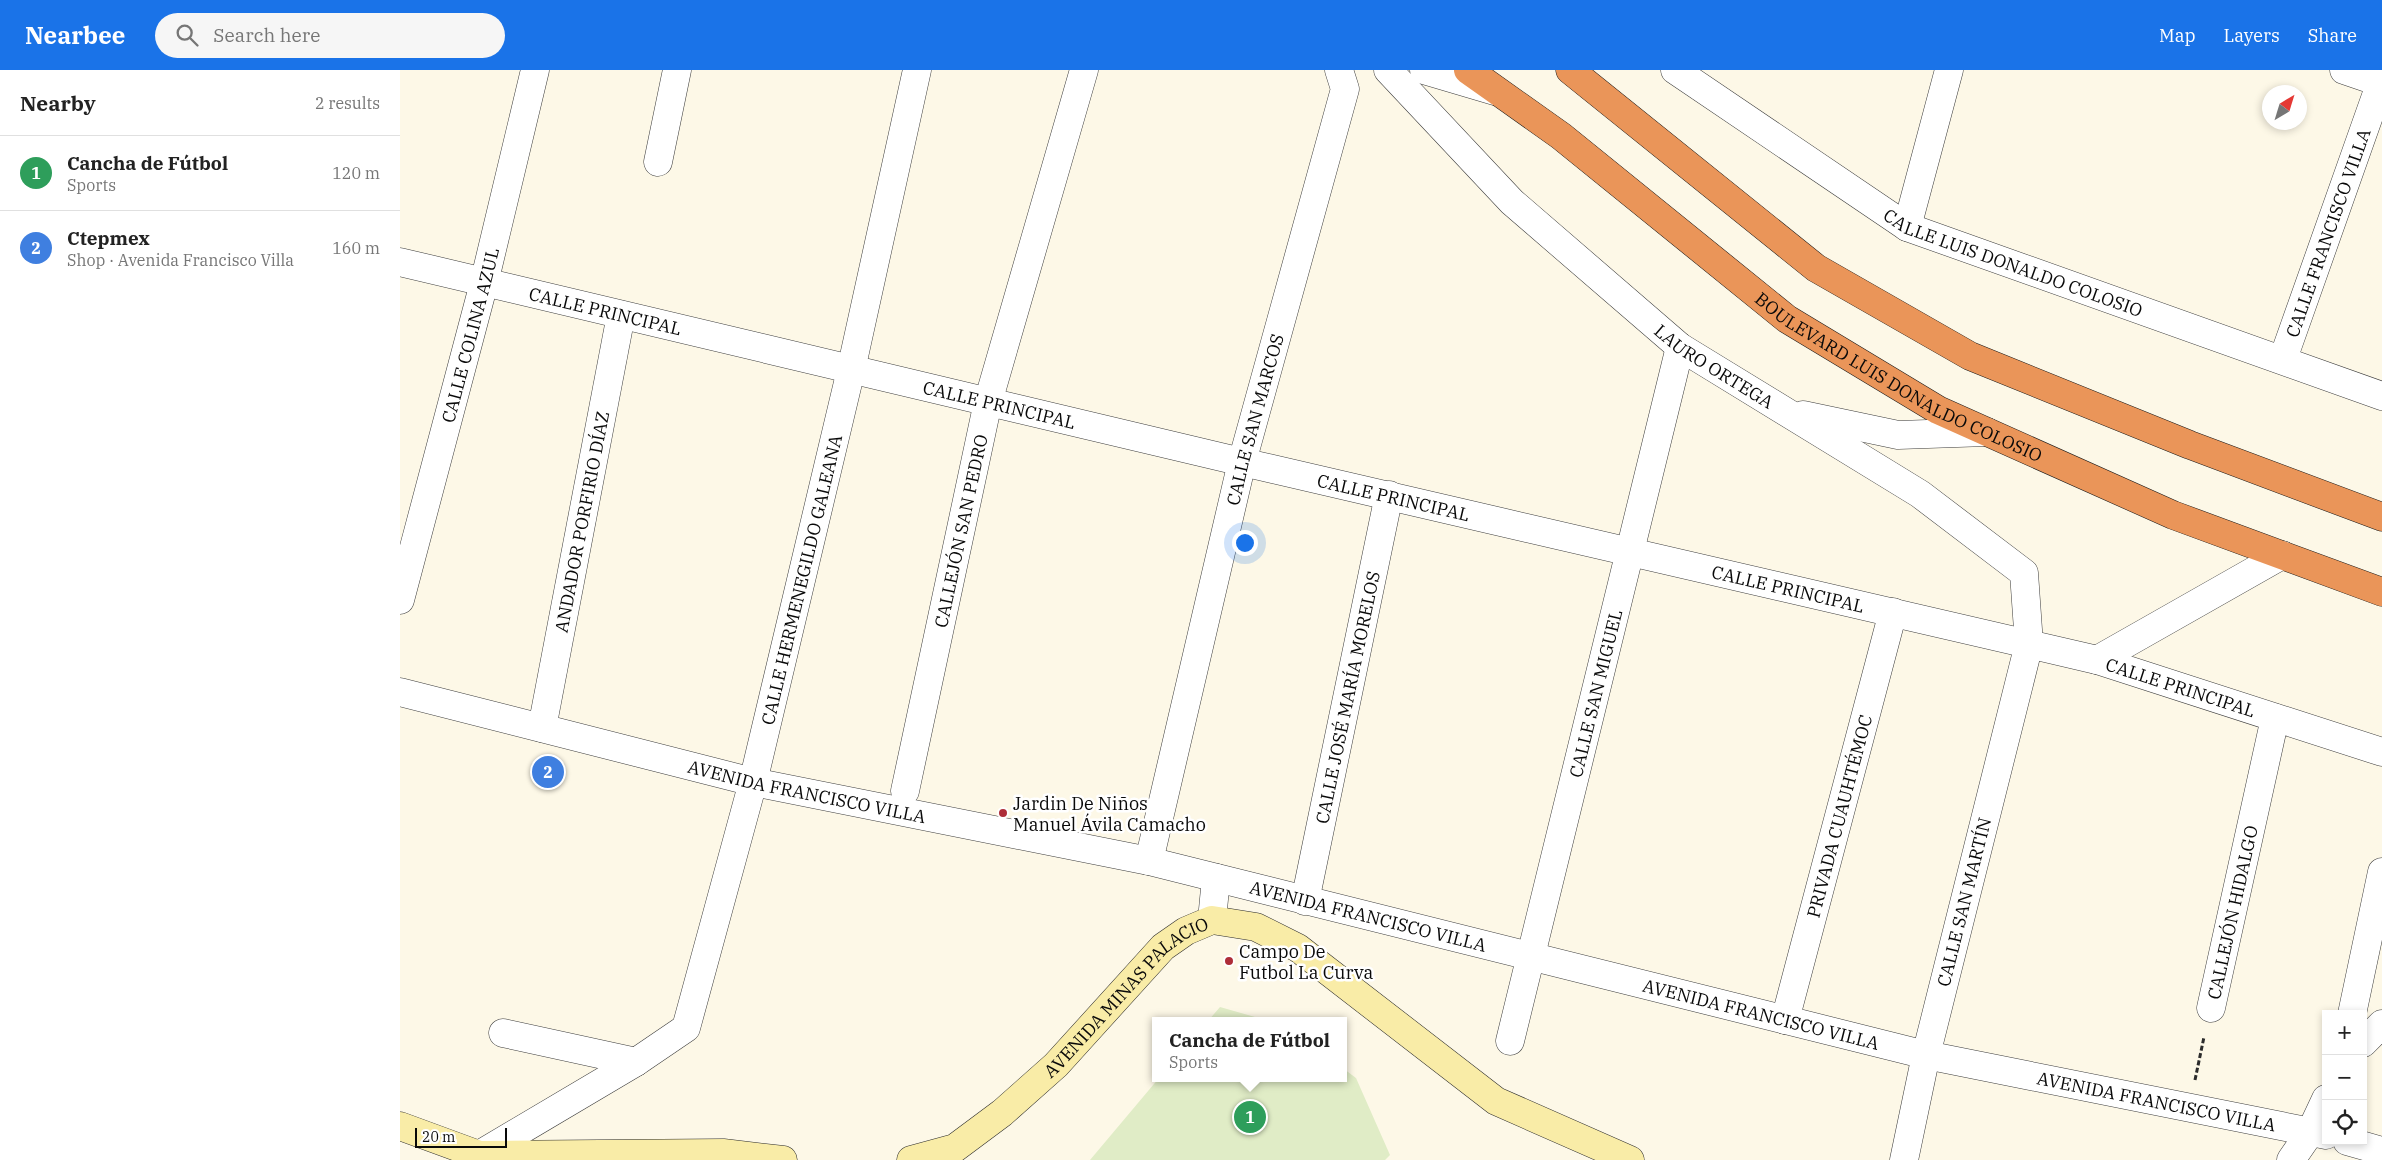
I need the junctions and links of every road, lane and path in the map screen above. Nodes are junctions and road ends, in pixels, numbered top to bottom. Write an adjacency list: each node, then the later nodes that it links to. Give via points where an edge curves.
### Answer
1 (535, 70): 18 (street, CALLE COLINA AZUL)
2 (677, 70): 15 (street)
3 (917, 70): 22 (street, CALLE HERMENEGILDO GALEANA)
4 (1084, 70): 24 (street, CALLEJÓN SAN PEDRO)
5 (1338, 70): 27 (street, CALLE SAN MARCOS, via 1345,89)
6 (1388, 70): 20 (street, LAURO ORTEGA, via 1512,202)
7 (1424, 70): 14 (street)
8 (1468, 70): 14 (highway, BOULEVARD LUIS DONALDO COLOSIO)
9 (1570, 70): 29 (highway, via 1816,268 1970,356 2190,445)
10 (1675, 70): 16 (street, CALLE LUIS DONALDO COLOSIO)
11 (1949, 70): 16 (street)
12 (2344, 70): 13 (street)
13 (2382, 82): 21 (street, CALLE FRANCISCO VILLA)
14 (1498, 92): 26 (highway, BOULEVARD LUIS DONALDO COLOSIO, via 1561,136 1787,319 1938,410)
15 (658, 162)
16 (1907, 227): 21 (street, CALLE LUIS DONALDO COLOSIO)
17 (400, 262): 18 (street, CALLE PRINCIPAL)
18 (484, 283): 19 (street, CALLE PRINCIPAL); 33 (street, CALLE COLINA AZUL)
19 (621, 315): 22 (street, CALLE PRINCIPAL); 39 (street, ANDADOR PORFIRIO DÍAZ)
20 (1680, 347): 25 (street, LAURO ORTEGA); 30 (street, CALLE SAN MIGUEL)
21 (2282, 359): 23 (street, CALLE LUIS DONALDO COLOSIO)
22 (851, 370): 24 (street, CALLE PRINCIPAL); 41 (street, CALLE HERMENEGILDO GALEANA)
23 (2382, 396)
24 (988, 402): 27 (street, CALLE PRINCIPAL); 42 (street, CALLEJÓN SAN PEDRO)
25 (1785, 412): 26 (street, via 1898,435); 35 (street, LAURO ORTEGA, via 1920,494 2024,573)
26 (1987, 432): 31 (highway, BOULEVARD LUIS DONALDO COLOSIO, via 2173,515)
27 (1242, 462): 28 (street, CALLE PRINCIPAL); 43 (street, CALLE SAN MARCOS)
28 (1389, 495): 30 (street, CALLE PRINCIPAL); 46 (street, CALLE JOSÉ MARÍA MORELOS)
29 (2382, 516)
30 (1630, 552): 34 (street, CALLE PRINCIPAL); 48 (street, CALLE SAN MIGUEL)
31 (2282, 555): 32 (highway, BOULEVARD LUIS DONALDO COLOSIO); 36 (street)
32 (2382, 592)
33 (400, 600)
34 (1893, 612): 35 (street, CALLE PRINCIPAL); 51 (street, PRIVADA CUAUHTÉMOC)
35 (2029, 644): 36 (street, CALLE PRINCIPAL); 56 (street, CALLE SAN MARTÍN)
36 (2097, 660): 38 (street, CALLE PRINCIPAL)
37 (400, 692): 39 (street, AVENIDA FRANCISCO VILLA)
38 (2275, 718): 40 (street, CALLE PRINCIPAL); 49 (street, CALLEJÓN HIDALGO)
39 (542, 728): 41 (street, AVENIDA FRANCISCO VILLA)
40 (2382, 752)
41 (753, 782): 43 (street, AVENIDA FRANCISCO VILLA); 57 (street, CALLE HERMENEGILDO GALEANA, via 686,1028)
42 (905, 791)
43 (1149, 861): 45 (street, AVENIDA FRANCISCO VILLA)
44 (2382, 872): 50 (street)
45 (1216, 878): 46 (street, AVENIDA FRANCISCO VILLA); 47 (street)
46 (1305, 901): 48 (street, AVENIDA FRANCISCO VILLA)
47 (1212, 920): 66 (main road, AVENIDA MINAS PALACIO, via 1186,931 1163,947 1056,1065 1002,1113 955,1148); 67 (main road, AVENIDA MINAS PALACIO, via 1256,927 1298,948 1496,1101)
48 (1531, 957): 51 (street, AVENIDA FRANCISCO VILLA); 55 (street, CALLE SAN MIGUEL)
49 (2211, 1008): 59 (path, CALLEJÓN HIDALGO)
50 (2353, 1010)
51 (1785, 1020): 56 (street, AVENIDA FRANCISCO VILLA)
52 (2382, 1024): 54 (street)
53 (503, 1033): 57 (street)
54 (2367, 1039)
55 (1510, 1042)
56 (1926, 1055): 59 (street, AVENIDA FRANCISCO VILLA); 68 (street, CALLE SAN MARTÍN)
57 (636, 1062): 64 (street, CALLE HERMENEGILDO GALEANA)
58 (2326, 1100): 61 (street)
59 (2189, 1107): 61 (street, AVENIDA FRANCISCO VILLA)
60 (400, 1126): 64 (main road)
61 (2318, 1133): 69 (street)
62 (2361, 1145): 63 (street)
63 (2382, 1151)
64 (478, 1158): 65 (main road, via 723,1153)
65 (784, 1160)
66 (911, 1160)
67 (1630, 1160)
68 (1904, 1160)
69 (2291, 1160)

